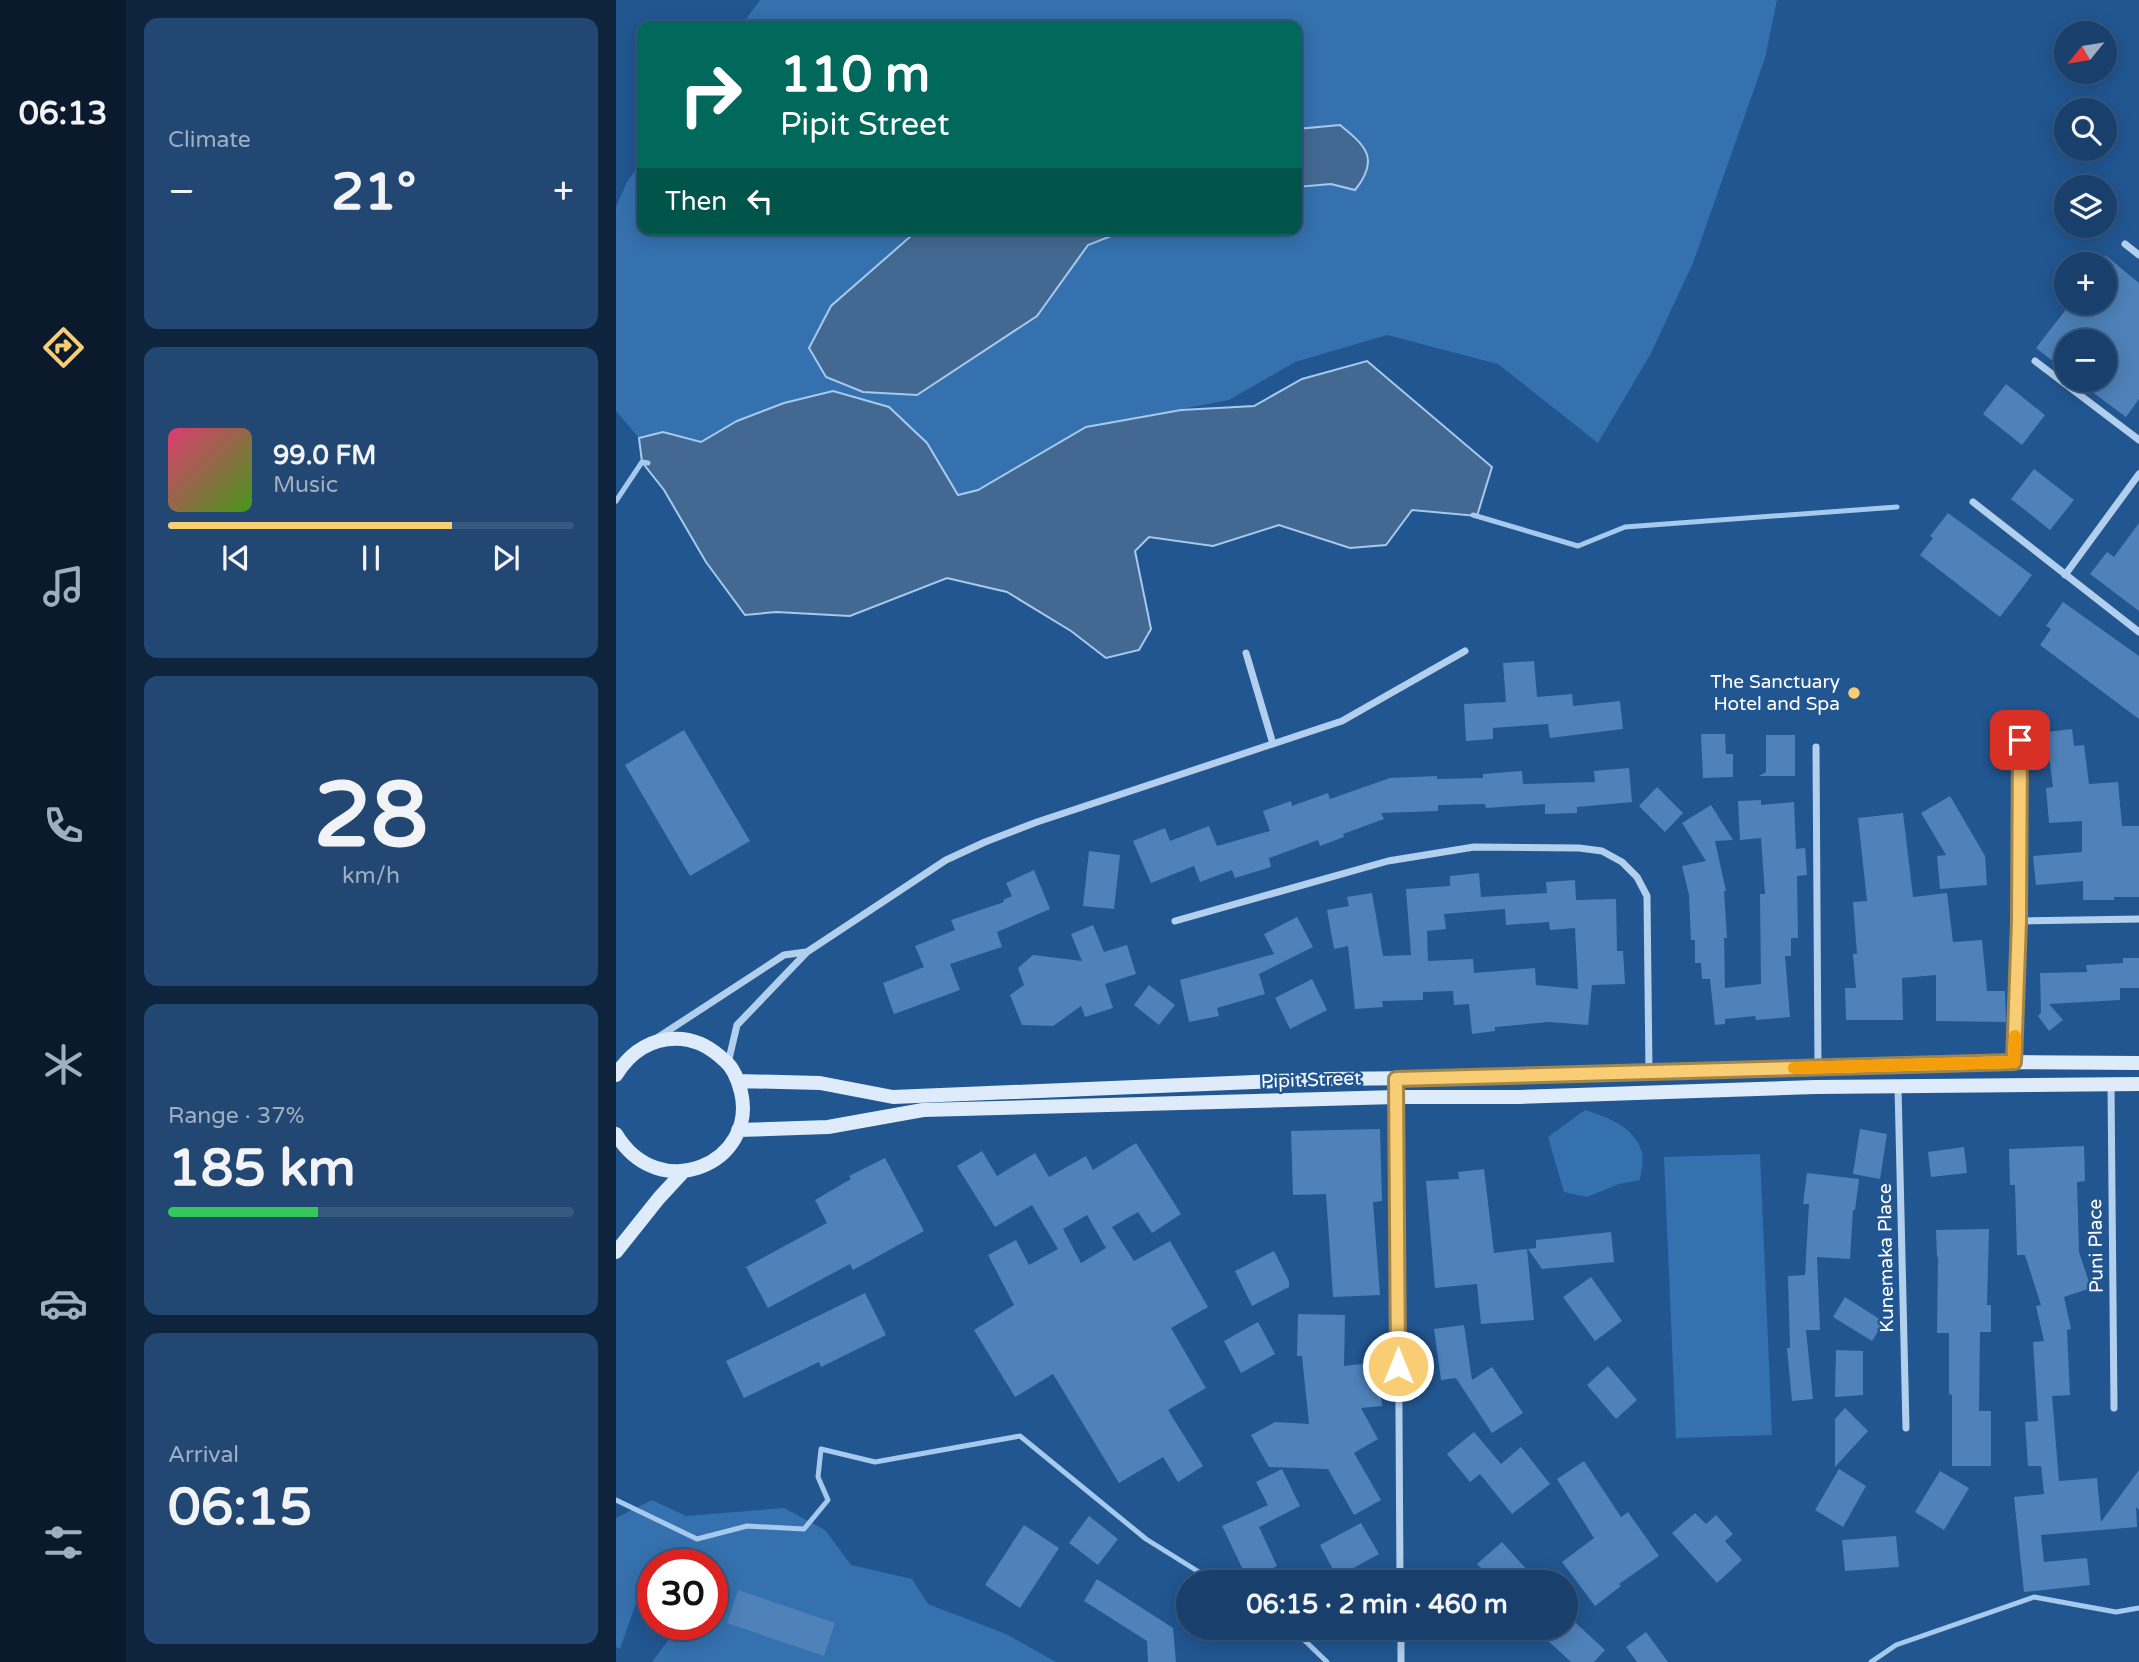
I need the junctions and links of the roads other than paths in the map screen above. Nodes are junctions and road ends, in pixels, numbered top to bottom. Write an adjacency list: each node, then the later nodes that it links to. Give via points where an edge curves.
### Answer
1 (2125, 244): 2 (street)
2 (2139, 255)
3 (2035, 361): 4 (street)
4 (2139, 440)
5 (2139, 474): 7 (street)
6 (1973, 502): 7 (street)
7 (2065, 575): 8 (street)
8 (2139, 632)
9 (1465, 651): 12 (street, via 1342,721)
10 (1246, 653): 12 (street)
11 (2031, 721): 16 (street, via 2020,740)
12 (1273, 744): 17 (street, via 985,842 946,860)
13 (1816, 747): 22 (street)
14 (2139, 919): 16 (street)
15 (1175, 921): 23 (street, via 1388,861 1474,847 1602,851 1637,877 1647,897)
16 (2019, 921): 19 (street)
17 (807, 952): 18 (street, via 784,955); 20 (street, via 737,1025)
18 (649, 1043): 20 (main road, via 670,1038 692,1040); 24 (main road, via 623,1063)
19 (2014, 1062): 21 (main road, Pipit Street); 22 (main road, Pipit Street)
20 (728, 1063): 26 (main road)
21 (2139, 1063)
22 (1818, 1068): 23 (main road, Pipit Street)
23 (1649, 1073): 25 (main road, Pipit Street)
24 (616, 1075)
25 (1396, 1079): 26 (main road, Pipit Street, via 893,1097 820,1083); 30 (street)
26 (738, 1081): 31 (main road, via 742,1098)
27 (2111, 1084): 28 (main road, Pipit Street); 29 (main road, Pipit Street); 35 (street, Puni Place)
28 (2139, 1084)
29 (1898, 1087): 30 (main road, Pipit Street); 36 (street, Kunemaka Place)
30 (1396, 1097): 31 (main road, Pipit Street, via 923,1110 828,1127); 37 (street)
31 (738, 1130): 33 (main road, via 716,1159)
32 (616, 1134): 33 (main road, via 635,1158 650,1167)
33 (683, 1172): 34 (main road)
34 (616, 1252)
35 (2114, 1408)
36 (1906, 1428)
37 (1400, 1570)
38 (1401, 1640): 39 (street)
39 (1401, 1662)

